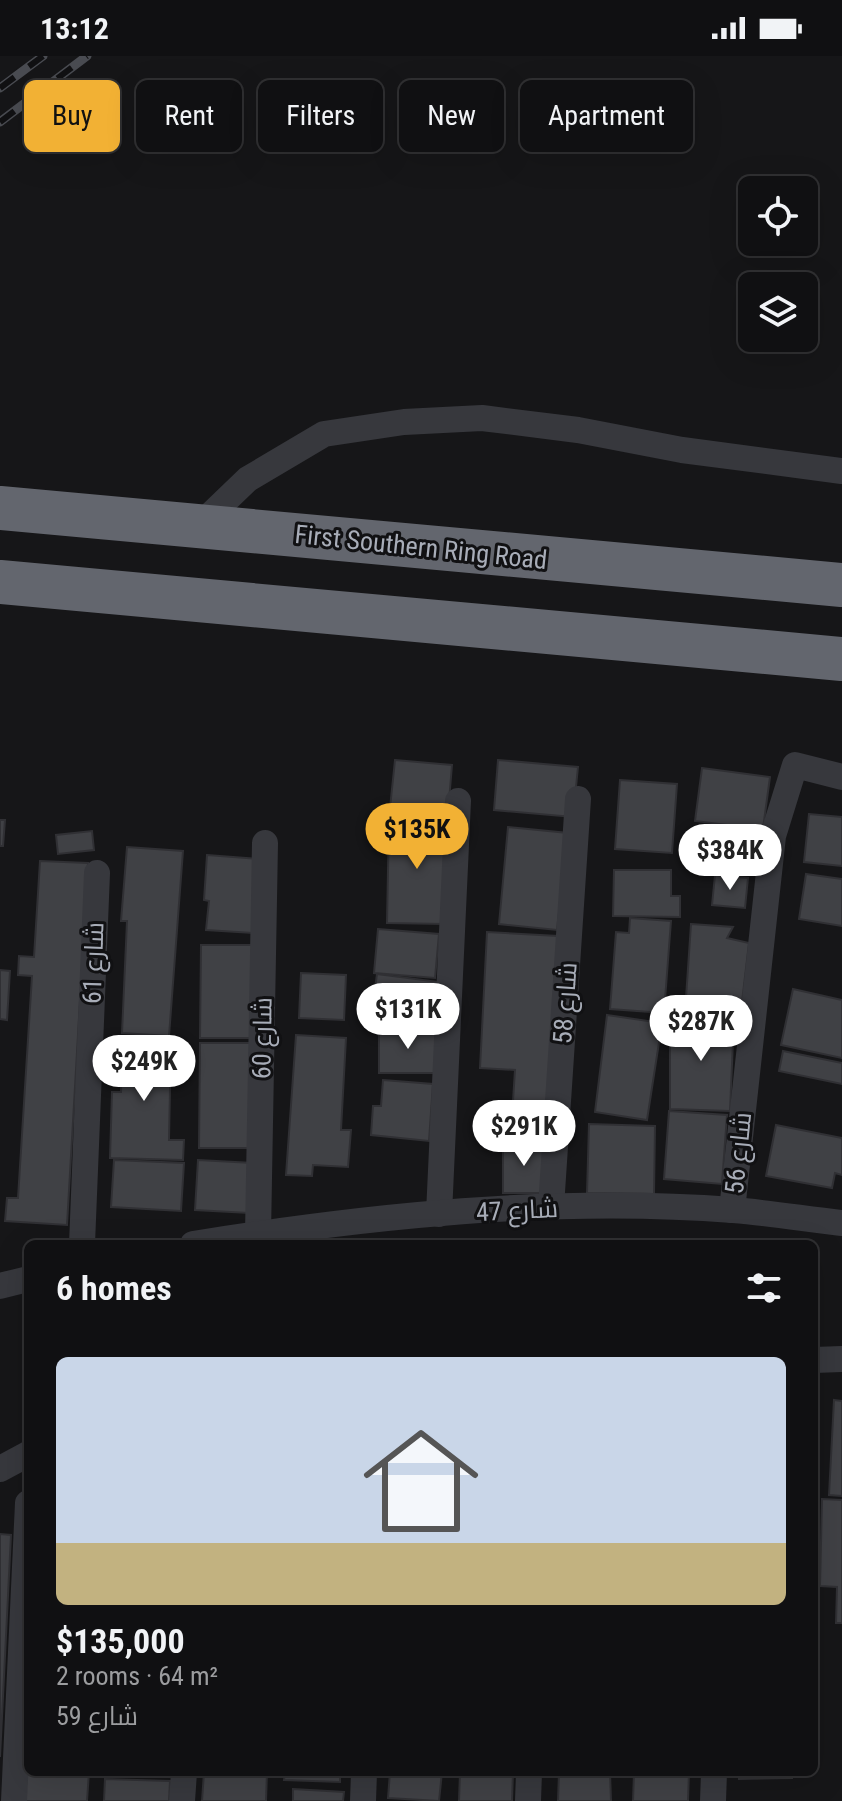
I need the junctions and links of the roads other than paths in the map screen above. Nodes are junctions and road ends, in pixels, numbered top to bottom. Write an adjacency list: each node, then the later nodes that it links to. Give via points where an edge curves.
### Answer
1 (842, 471): 3 (street, via 482,418 404,422 324,434 248,479)
2 (0, 508): 3 (highway, First Southern Ring Road)
3 (200, 525): 5 (highway, First Southern Ring Road)
4 (0, 582): 6 (highway)
5 (842, 585)
6 (842, 659)
7 (842, 777): 13 (street, شارع 56, via 795,765 773,836)
8 (578, 799): 12 (street, شارع 58)
9 (458, 801): 14 (street)
10 (265, 843): 16 (street, شارع 60)
11 (97, 873): 17 (street, شارع 61)
12 (551, 1207): 13 (street, شارع 47); 14 (street, شارع 47)
13 (732, 1210): 15 (street, شارع 47)
14 (439, 1214): 16 (street, شارع 47)
15 (842, 1223)
16 (258, 1234): 18 (street, شارع 47)
17 (82, 1240)
18 (219, 1240)
19 (24, 1280): 20 (street)
20 (0, 1286)
21 (842, 1359): 22 (street)
22 (818, 1360)
23 (24, 1456): 24 (street)
24 (0, 1469)
25 (24, 1588): 30 (street)
26 (184, 1776): 31 (street)
27 (364, 1776): 32 (street)
28 (529, 1776): 33 (street)
29 (714, 1776): 34 (street)
30 (14, 1801)
31 (182, 1801)
32 (363, 1801)
33 (528, 1801)
34 (713, 1801)

